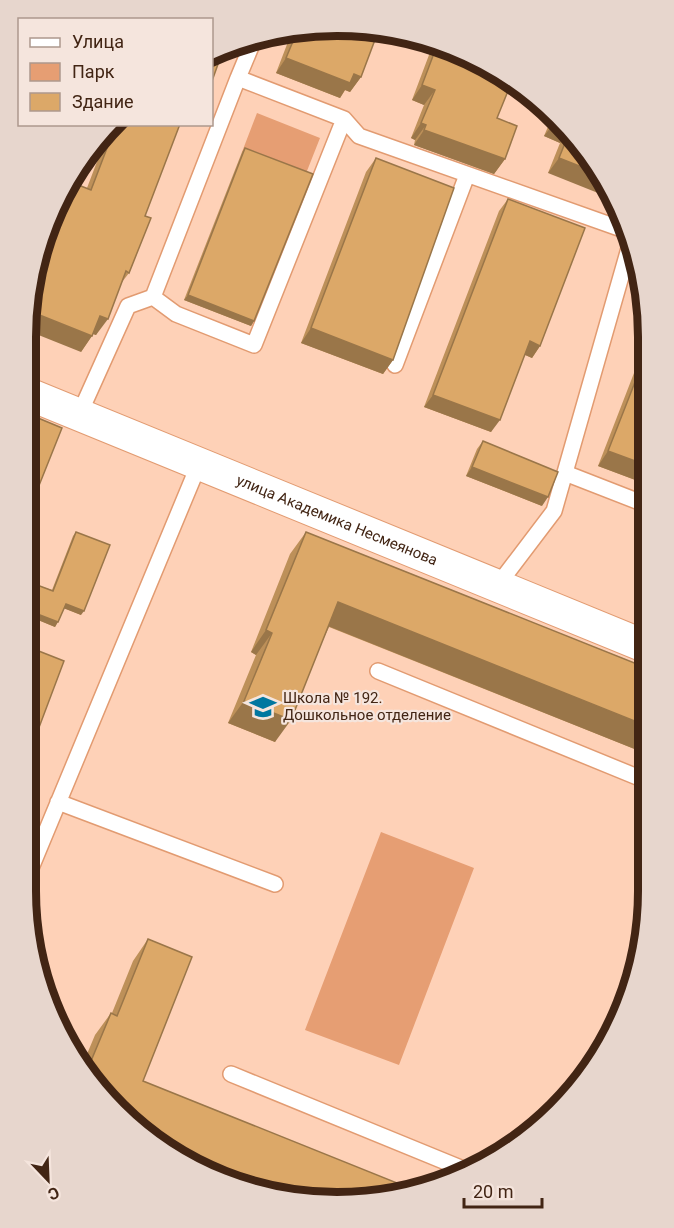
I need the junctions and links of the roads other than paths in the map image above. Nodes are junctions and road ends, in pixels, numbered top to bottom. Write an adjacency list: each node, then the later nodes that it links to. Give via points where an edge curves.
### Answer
1 (250, 49): 2 (lane)
2 (238, 78): 3 (lane); 7 (lane)
3 (344, 119): 4 (lane, via 359,136); 7 (lane, via 254,345 176,314)
4 (467, 175): 5 (lane); 8 (lane)
5 (617, 228)
6 (627, 256): 12 (lane)
7 (153, 297): 10 (lane, via 128,306)
8 (394, 365)
9 (36, 397): 10 (street, улица Академика Несмеянова)
10 (79, 415): 11 (street, улица Академика Несмеянова)
11 (199, 464): 14 (street, улица Академика Несмеянова); 18 (lane)
12 (565, 473): 13 (lane); 14 (lane, via 554,511)
13 (638, 502)
14 (497, 586): 15 (street, улица Академика Несмеянова)
15 (638, 643)
16 (378, 671): 17 (lane)
17 (638, 777)
18 (58, 802): 19 (lane); 20 (lane)
19 (36, 856)
20 (275, 884)
21 (231, 1074): 22 (lane)
22 (457, 1167)

